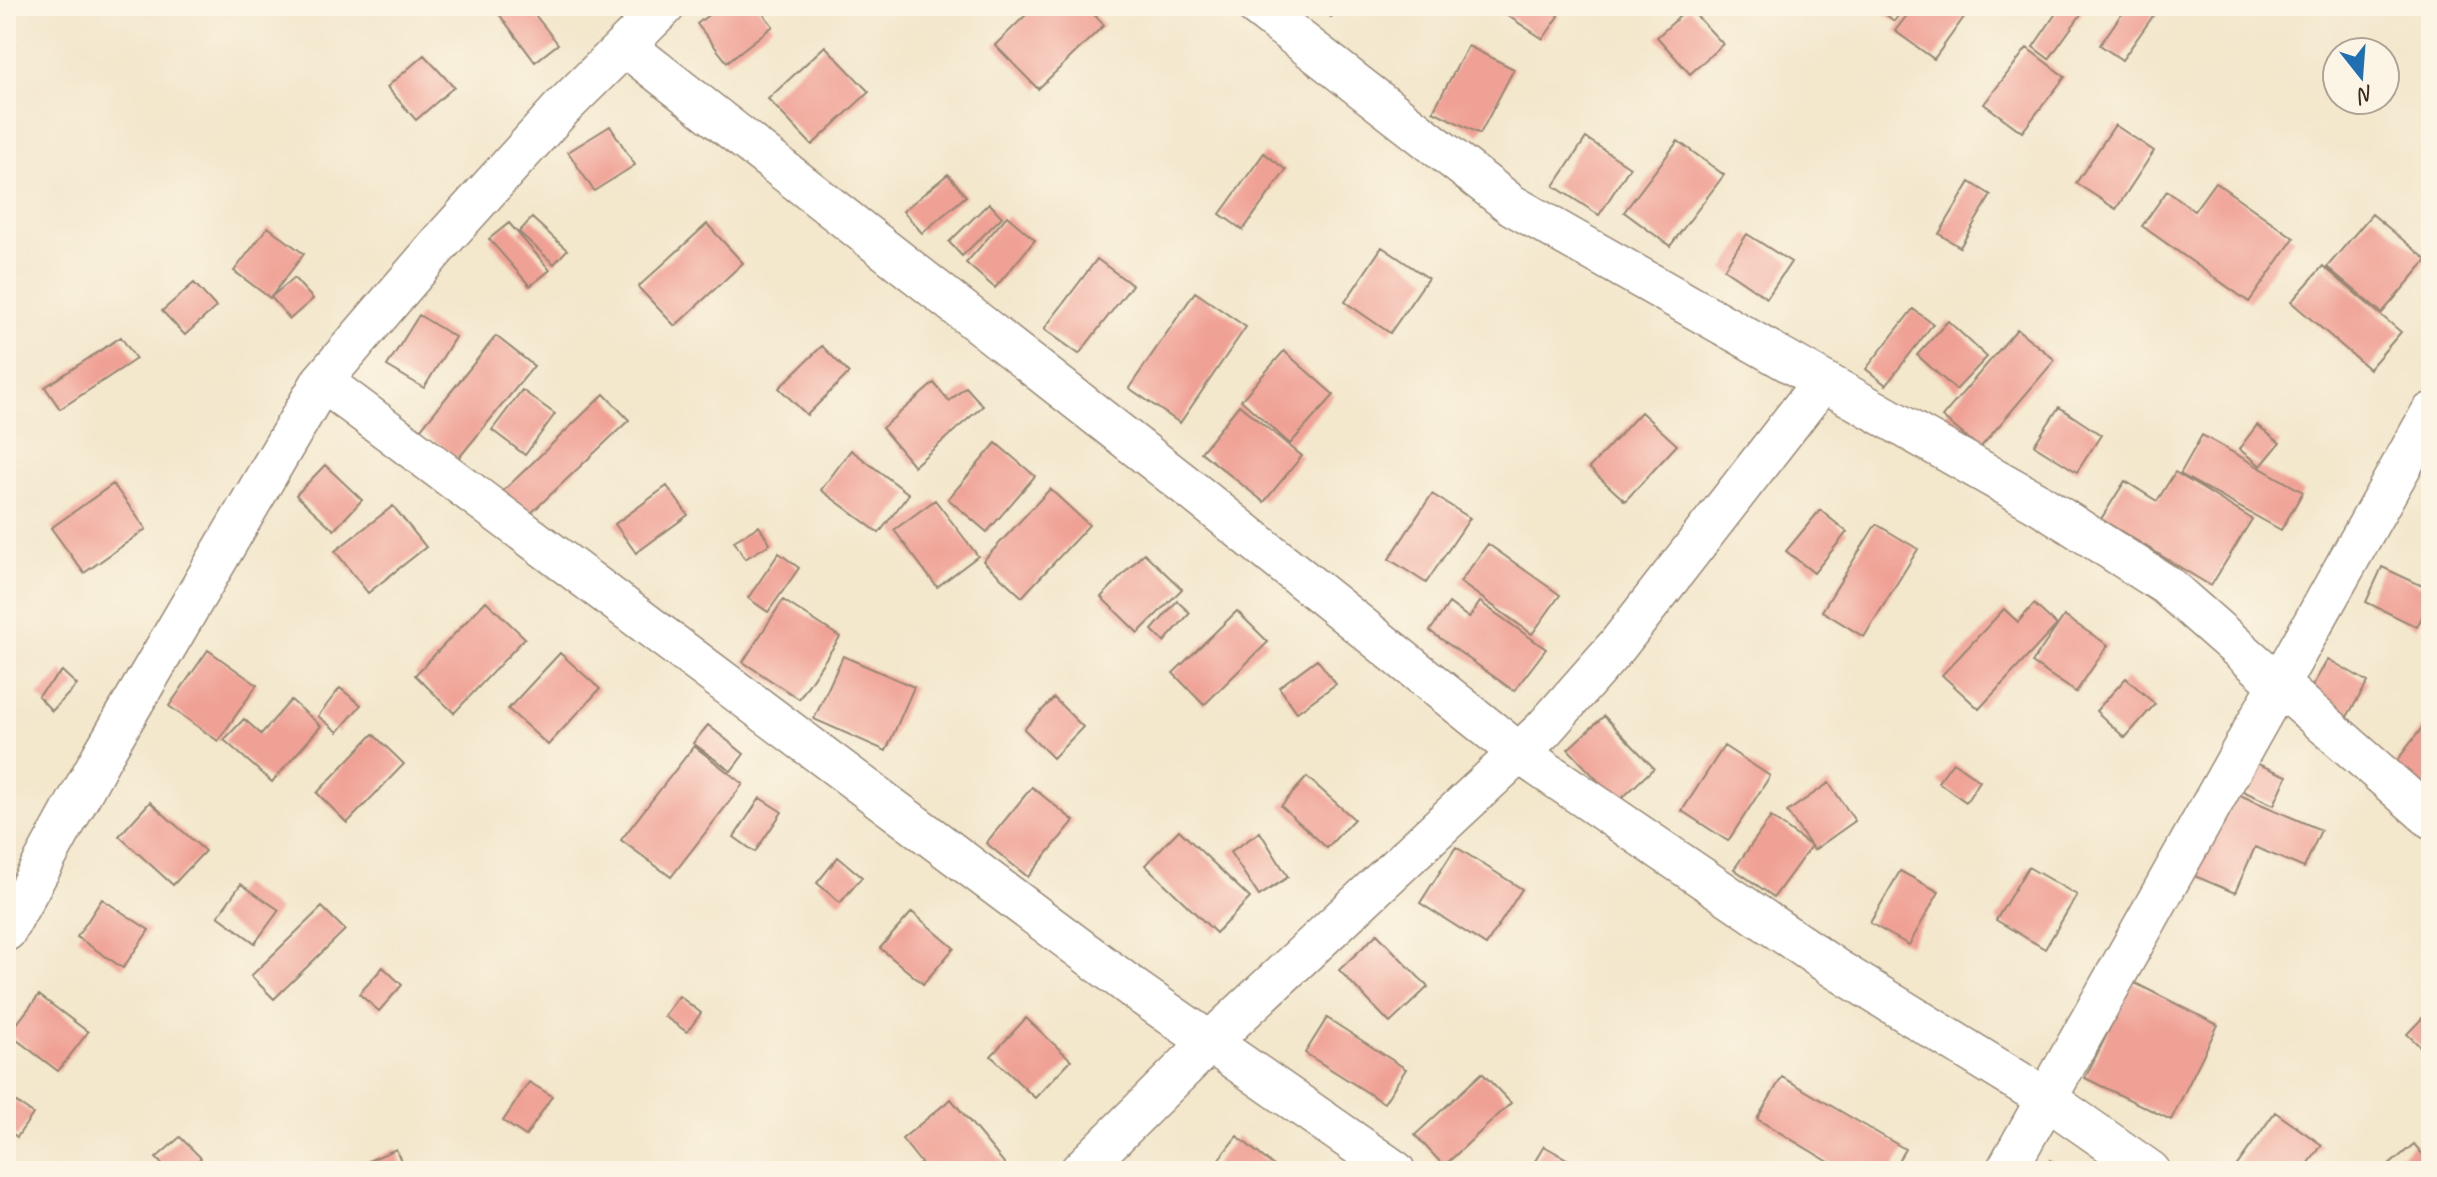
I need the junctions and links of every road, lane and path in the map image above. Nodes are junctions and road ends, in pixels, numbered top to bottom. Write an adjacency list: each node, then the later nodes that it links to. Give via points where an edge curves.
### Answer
1 (665, 6): 3 (street)
2 (1256, 6): 5 (street, via 1512,205)
3 (625, 46): 4 (street, via 561,109); 8 (street)
4 (322, 381): 10 (street); 11 (street)
5 (1823, 381): 7 (street, via 2038,503 2155,578); 8 (street, via 1617,646)
6 (2427, 430): 7 (street)
7 (2279, 685): 9 (street); 12 (street)
8 (1519, 753): 11 (street); 12 (street, via 1836,969)
9 (2431, 818)
10 (6, 931)
11 (1210, 1042): 13 (street); 14 (street)
12 (2047, 1099): 15 (street); 16 (street)
13 (1080, 1171)
14 (1395, 1171)
15 (2006, 1171)
16 (2150, 1171)

